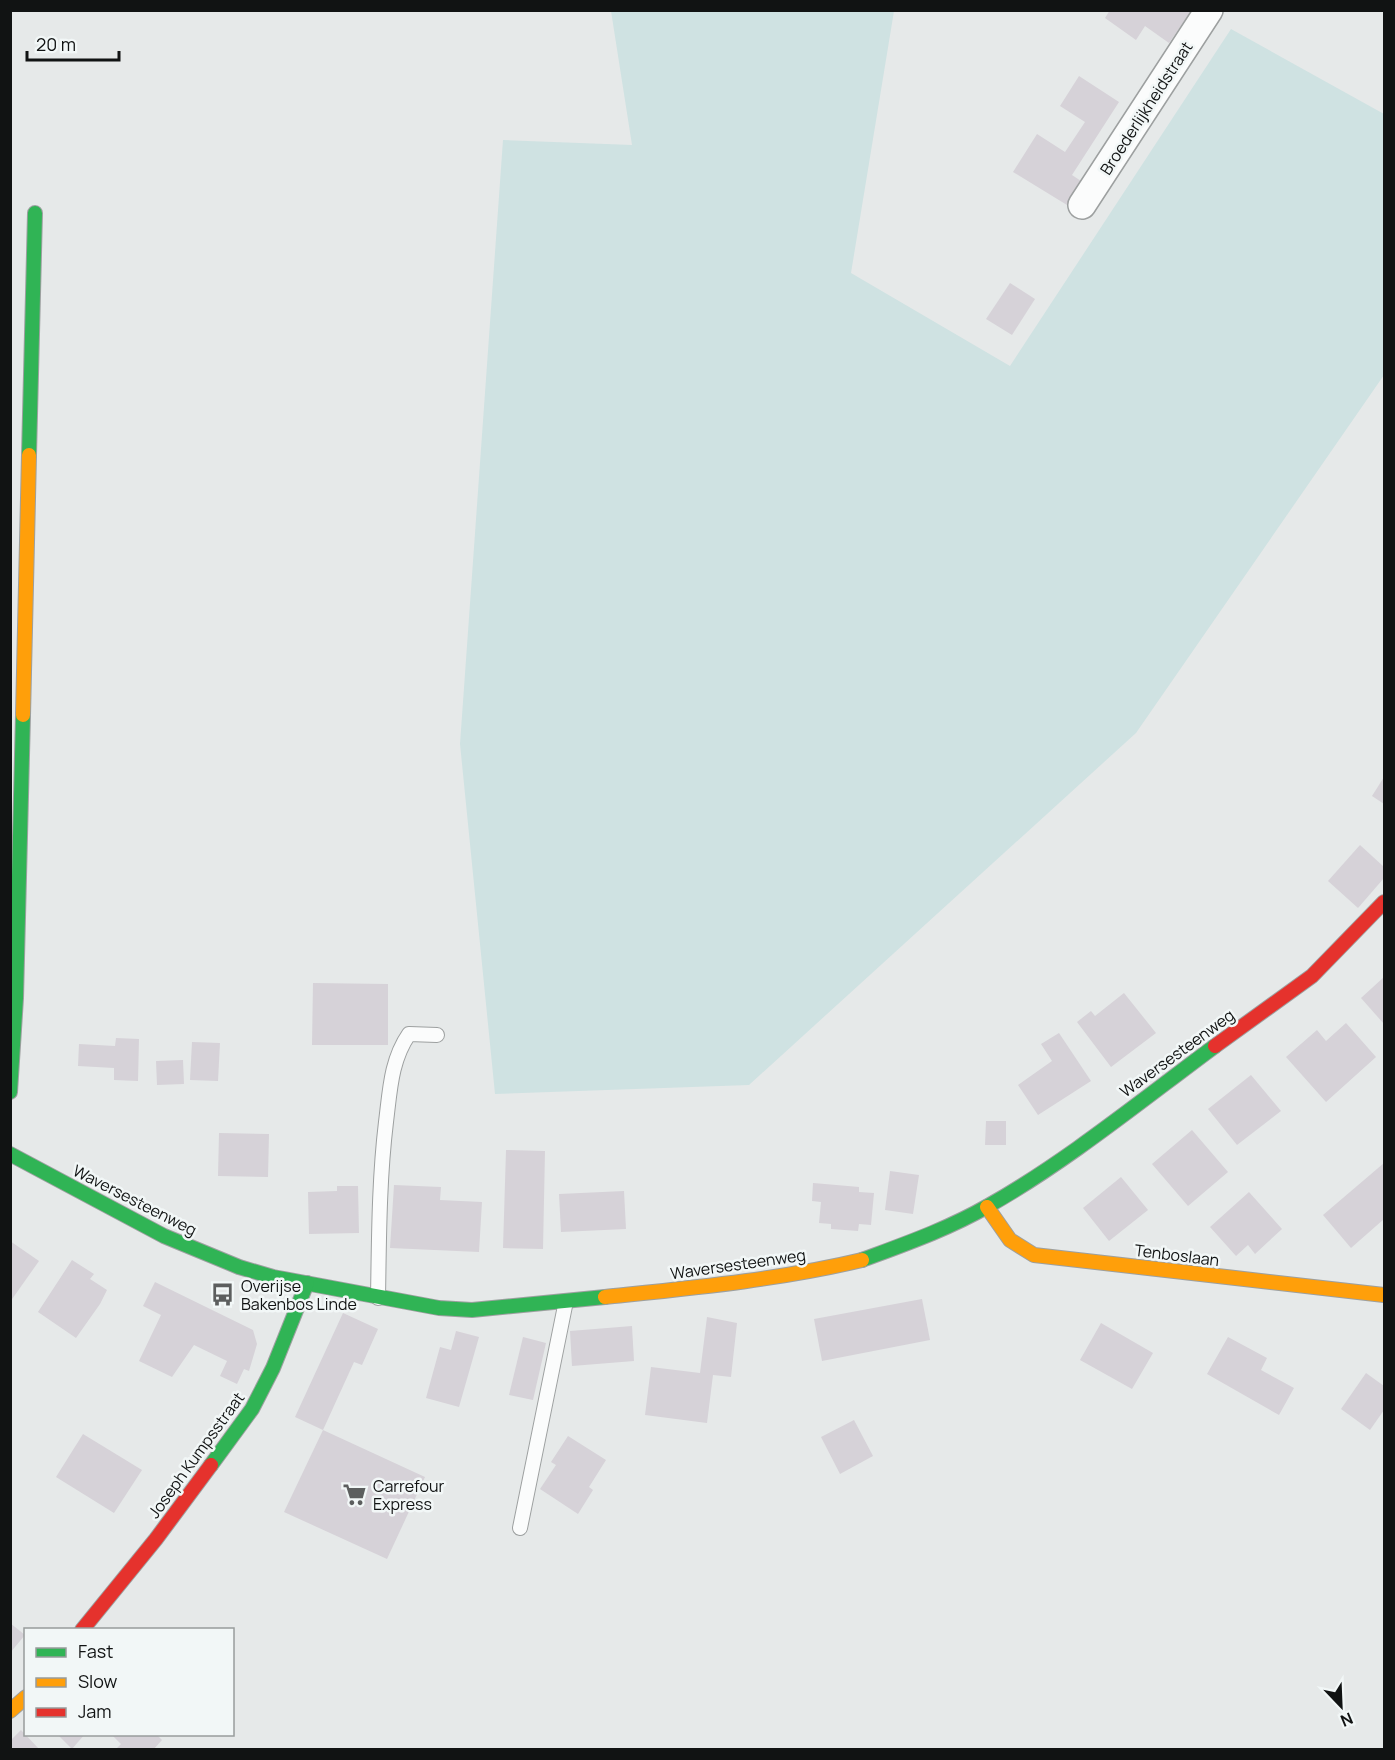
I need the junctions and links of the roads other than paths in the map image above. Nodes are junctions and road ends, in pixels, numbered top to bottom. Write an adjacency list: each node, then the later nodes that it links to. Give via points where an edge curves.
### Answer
1 (1209, 10): 2 (street, Broederlijkheidstraat)
2 (1082, 205)
3 (36, 213): 6 (street, via 16,998)
4 (1384, 902): 8 (street, Waversesteenweg, via 1312,976 1043,1172)
5 (437, 1035): 11 (lane, via 410,1034 400,1048 392,1073 381,1161)
6 (10, 1092)
7 (11, 1154): 9 (street, Waversesteenweg, via 164,1236 238,1267)
8 (987, 1207): 10 (street, Tenboslaan, via 1010,1240 1034,1255); 12 (street, Waversesteenweg, via 927,1236 861,1260 734,1282)
9 (307, 1282): 11 (street, Waversesteenweg); 14 (street, Joseph Kumpsstraat, via 252,1409 156,1539)
10 (1384, 1295)
11 (378, 1298): 12 (street, Waversesteenweg, via 472,1310)
12 (566, 1301): 13 (lane)
13 (520, 1528)
14 (83, 1628)
15 (24, 1699): 16 (street)
16 (10, 1711)

